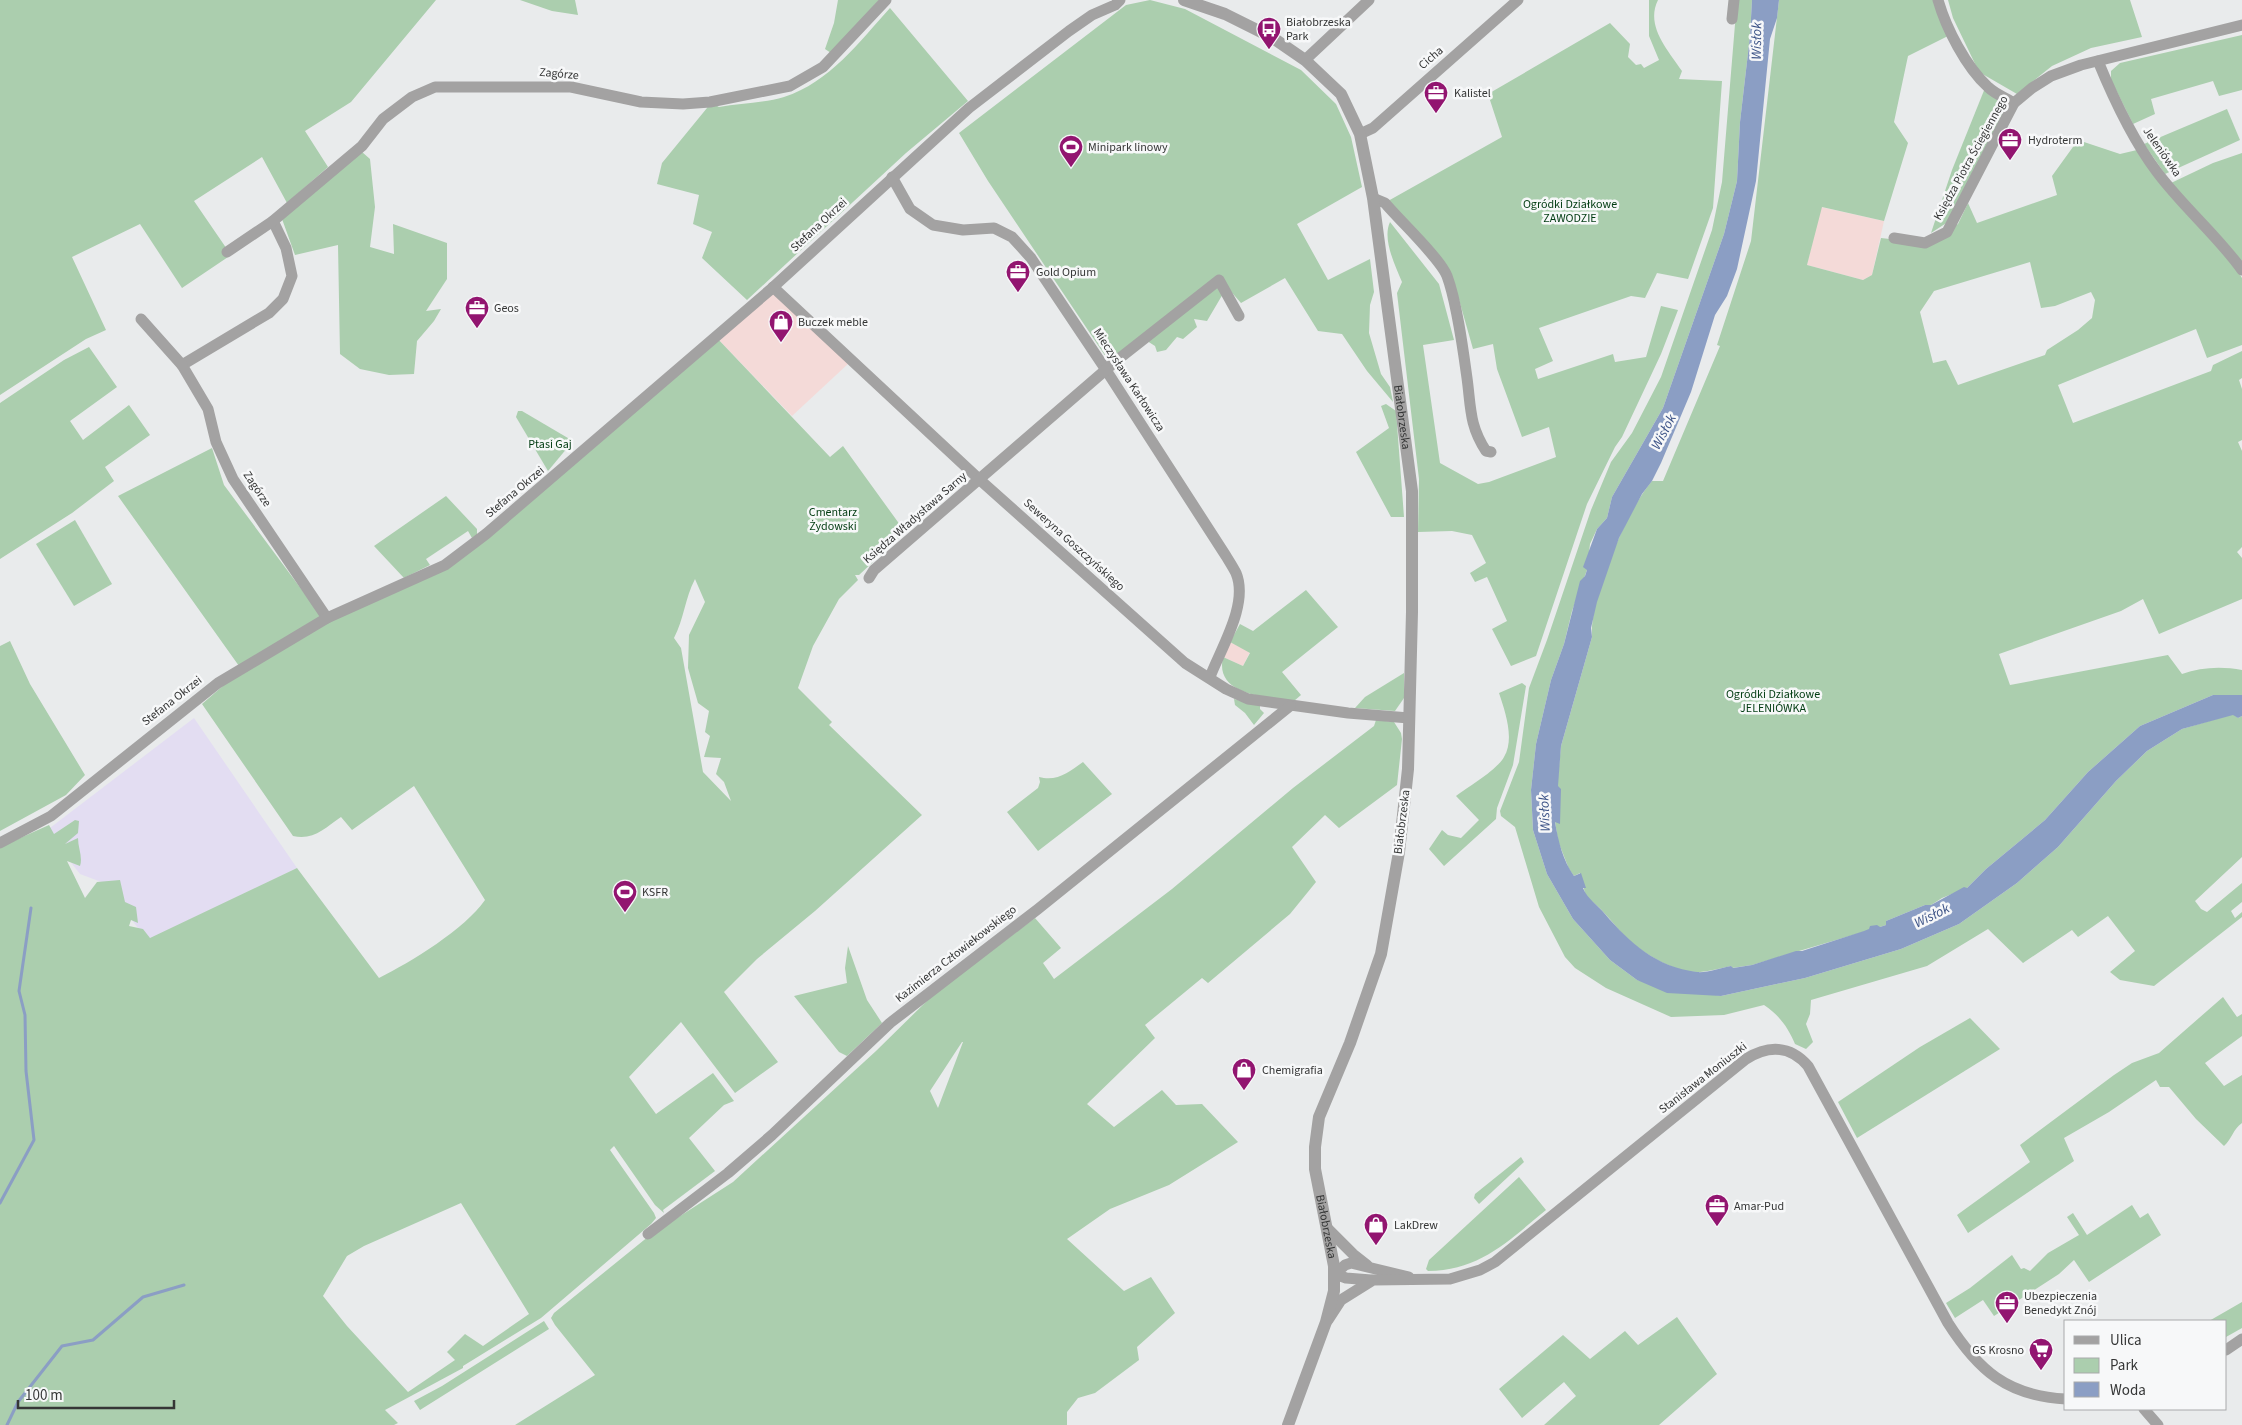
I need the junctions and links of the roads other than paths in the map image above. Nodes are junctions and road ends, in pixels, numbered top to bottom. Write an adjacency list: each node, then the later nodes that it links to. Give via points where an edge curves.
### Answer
1 (886, 0): 19 (street, Zagórze, via 823,67 790,86 710,102 642,102 571,87 435,87 412,96 383,120 362,146)
2 (1105, 0): 10 (street, Stefana Okrzei)
3 (1120, 0): 10 (street, Stefana Okrzei)
4 (1184, 0): 9 (street, Białobrzeska)
5 (1369, 0): 13 (street)
6 (1518, 0): 16 (street, Cicha, via 1373,128)
7 (1734, 0): 11 (street)
8 (1938, 0): 15 (street, via 1974,74 1990,89)
9 (1201, 3): 13 (street, Białobrzeska, via 1273,38)
10 (1092, 15): 17 (street, Stefana Okrzei, via 969,108)
11 (1732, 19)
12 (2242, 25): 14 (street, Księdza Piotra Ściegiennego)
13 (1305, 60): 16 (street, Białobrzeska, via 1341,94)
14 (2098, 61): 15 (street, Księdza Piotra Ściegiennego, via 2051,76); 22 (street, Jeleniówka, via 2128,126 2157,172)
15 (2014, 103): 20 (street, Księdza Piotra Ściegiennego, via 1947,232 1925,244)
16 (1360, 134): 18 (street, Białobrzeska)
17 (892, 177): 23 (street, Stefana Okrzei); 27 (street, Mieczysława Karłowicza, via 910,209 933,225 963,230 994,228 1012,237 1030,258)
18 (1373, 198): 28 (street, via 1385,203 1446,275 1455,309 1470,416 1481,443); 34 (street, Białobrzeska, via 1412,491)
19 (273, 221): 21 (street, Zagórze); 26 (street, via 286,248 292,276 283,299 269,313)
20 (1894, 238)
21 (227, 252)
22 (2242, 270)
23 (773, 287): 29 (street, Seweryna Goszczyńskiego); 31 (street, Stefana Okrzei, via 445,566)
24 (1240, 316): 27 (street, Księdza Władysława Sarny, via 1219,280)
25 (141, 318): 26 (street, Zagórze)
26 (182, 365): 31 (street, Zagórze, via 208,409 216,442 233,480)
27 (1106, 370): 29 (street, Księdza Władysława Sarny); 32 (street, Mieczysława Karłowicza, via 1237,574 1239,601 1235,617)
28 (1490, 452)
29 (980, 480): 30 (street, Księdza Władysława Sarny, via 874,570); 32 (street, Seweryna Goszczyńskiego, via 1185,662)
30 (869, 578)
31 (327, 618): 35 (street, Stefana Okrzei, via 218,683 51,816)
32 (1210, 677): 33 (street, Seweryna Goszczyńskiego, via 1248,699)
33 (1290, 706): 34 (street, Seweryna Goszczyńskiego); 37 (street, Kazimierza Człowiekowskiego, via 890,1023 772,1135)
34 (1409, 718): 36 (street, Białobrzeska, via 1408,769 1399,852 1381,954 1317,1125 1315,1169)
35 (0, 842)
36 (1327, 1228): 38 (street); 39 (street, Białobrzeska)
37 (648, 1234)
38 (1369, 1266): 39 (street, via 1351,1263); 41 (street)
39 (1335, 1274): 40 (street, Stanisława Moniuszki, via 1354,1280); 42 (street, Białobrzeska)
40 (1373, 1280): 41 (street, Stanisława Moniuszki); 42 (street, via 1342,1300)
41 (1415, 1280): 45 (street, Stanisława Moniuszki, via 1450,1279 1480,1270 1508,1254 1746,1059 1756,1053 1779,1048 1790,1051 1808,1066 1948,1323 1974,1360 1992,1376 2014,1388 2043,1397)
42 (1326, 1322): 47 (street, Białobrzeska)
43 (2242, 1339): 44 (street)
44 (2227, 1349)
45 (2064, 1399)
46 (2145, 1410): 48 (street)
47 (1288, 1425)
48 (2158, 1425)

